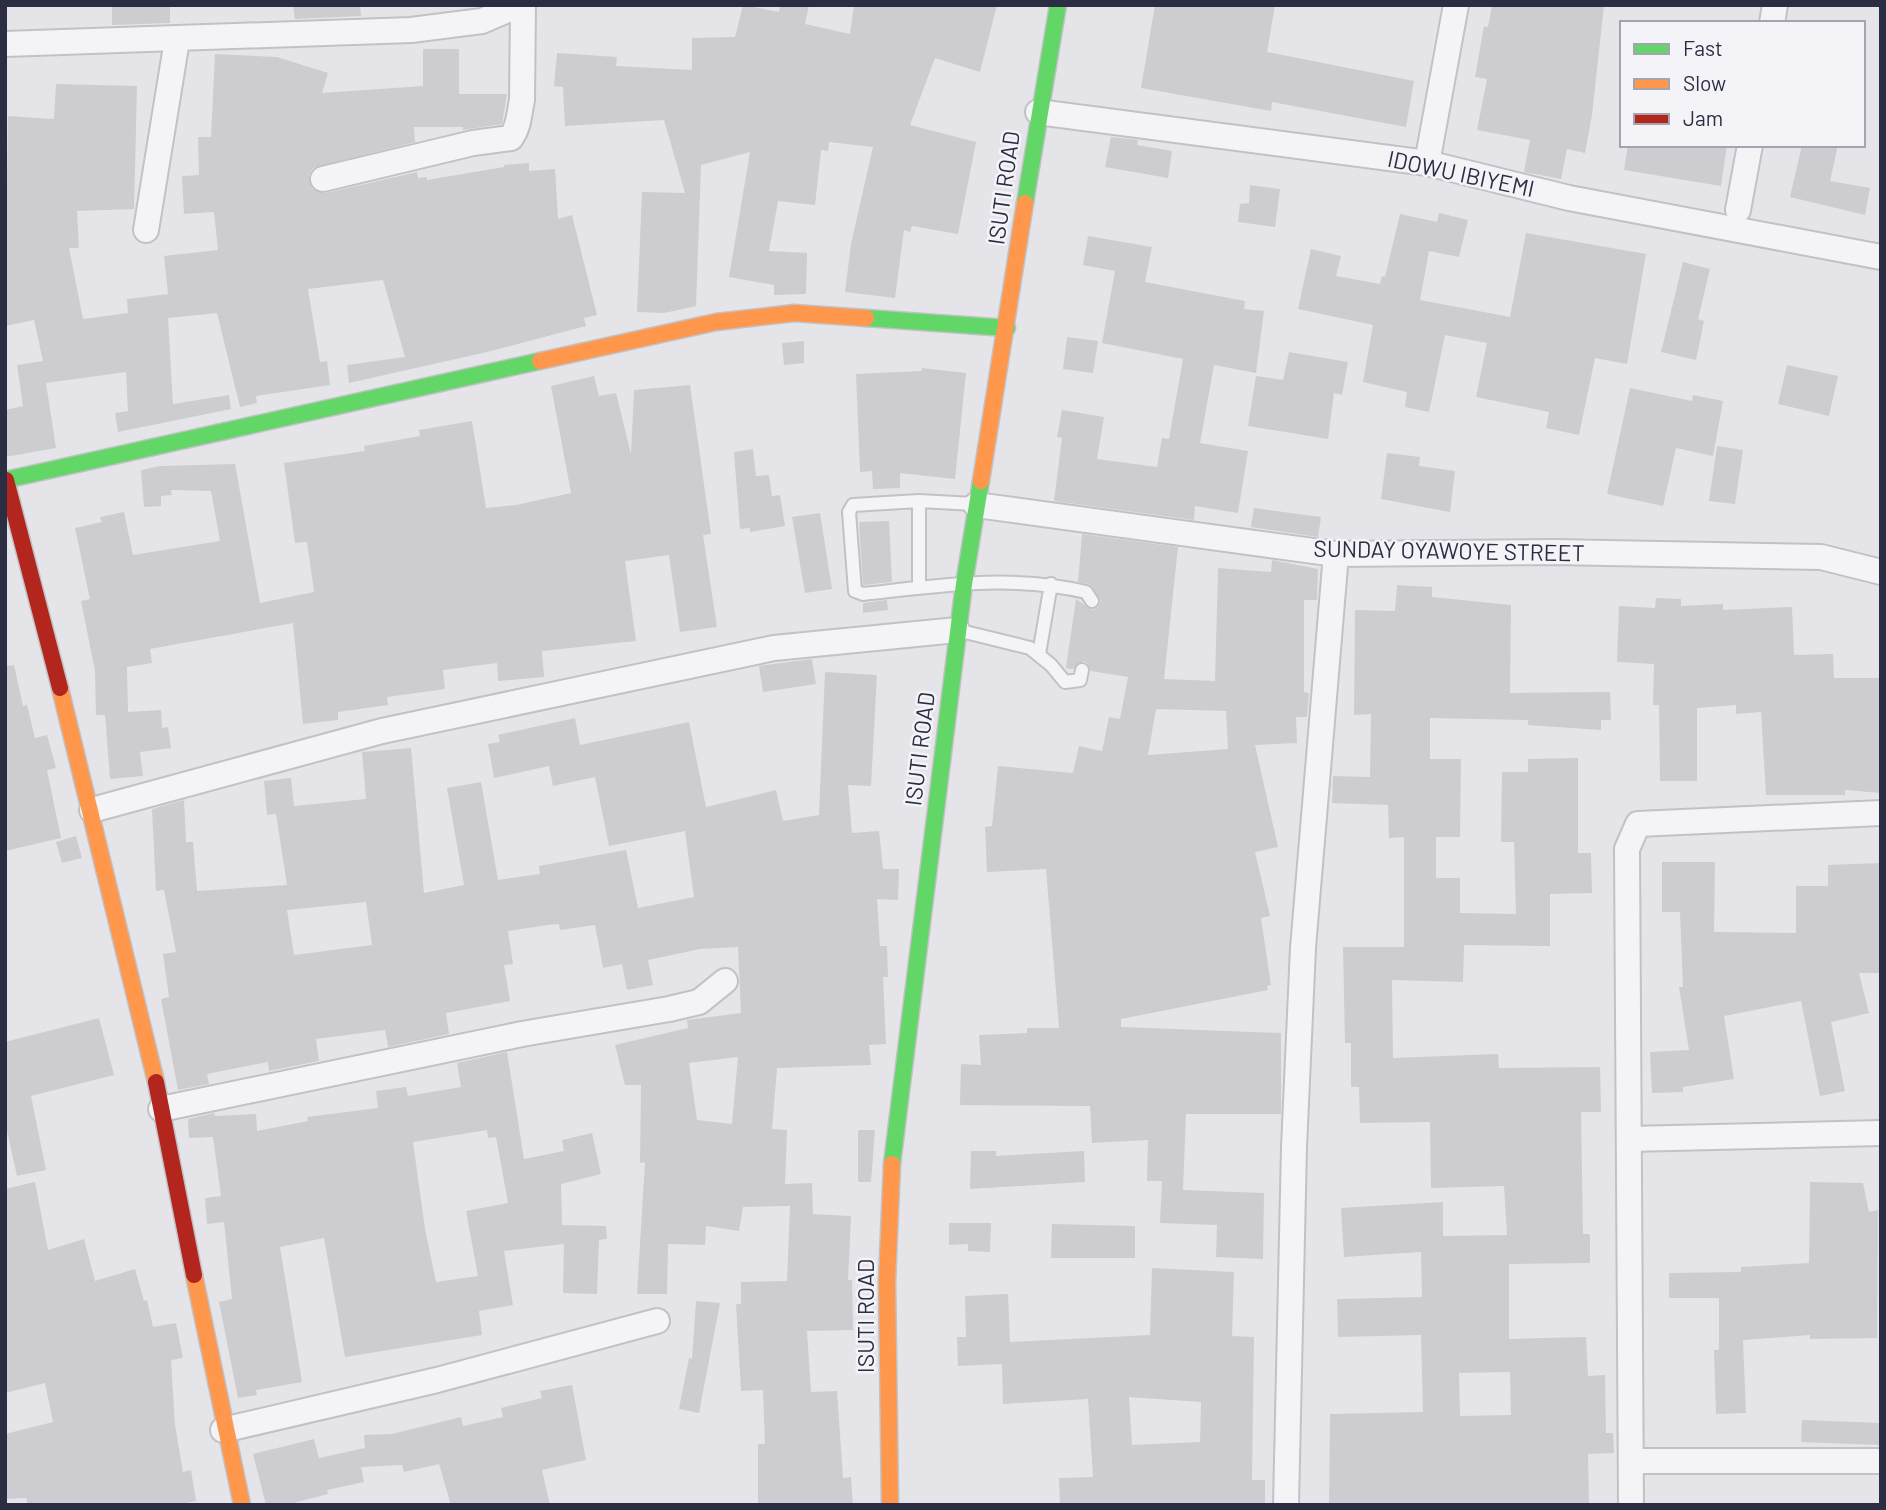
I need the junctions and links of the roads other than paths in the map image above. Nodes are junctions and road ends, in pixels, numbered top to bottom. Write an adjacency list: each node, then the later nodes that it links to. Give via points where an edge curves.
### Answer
1 (521, 5): 4 (street, via 461,25); 9 (street, via 523,100 518,128 511,138)
2 (1058, 5): 6 (street, ISUTI ROAD)
3 (1457, 5): 8 (street)
4 (177, 40): 5 (street); 11 (street)
5 (5, 44)
6 (1038, 112): 8 (street, IDOWU IBIYEMI); 13 (street, ISUTI ROAD)
7 (1750, 147): 10 (street)
8 (1427, 163): 12 (street, IDOWU IBIYEMI, via 1569,198)
9 (323, 179)
10 (1738, 210)
11 (146, 230)
12 (1881, 257)
13 (1007, 328): 14 (street, via 794,313 716,322); 16 (street, ISUTI ROAD)
14 (6, 480): 26 (street)
15 (919, 501): 16 (lane); 21 (lane); 21 (lane, via 860,503 852,505 849,512 855,591)
16 (976, 505): 17 (street, SUNDAY OYAWOYE STREET); 20 (street, ISUTI ROAD)
17 (1336, 554): 18 (street, SUNDAY OYAWOYE STREET, via 1554,552 1821,558); 38 (street, via 1303,948)
18 (1881, 572)
19 (1051, 583): 20 (lane); 22 (lane, via 1086,592); 24 (lane)
20 (964, 584): 21 (lane); 23 (street, ISUTI ROAD)
21 (919, 588)
22 (1092, 601)
23 (957, 630): 24 (lane); 26 (street, via 774,648 382,731); 37 (street, ISUTI ROAD, via 893,1149 887,1281)
24 (1040, 654): 25 (lane, via 1065,682 1080,681)
25 (1082, 670)
26 (92, 810): 29 (street)
27 (1881, 813): 31 (street, via 1638,824 1627,849)
28 (725, 981): 29 (street, via 699,1002 669,1010 500,1038)
29 (162, 1109): 33 (street)
30 (1881, 1133): 31 (street)
31 (1629, 1139): 34 (street)
32 (657, 1321): 33 (street, via 437,1380)
33 (223, 1430): 36 (street)
34 (1631, 1461): 35 (street); 39 (street)
35 (1881, 1461)
36 (242, 1505)
37 (890, 1505)
38 (1286, 1505)
39 (1631, 1505)

